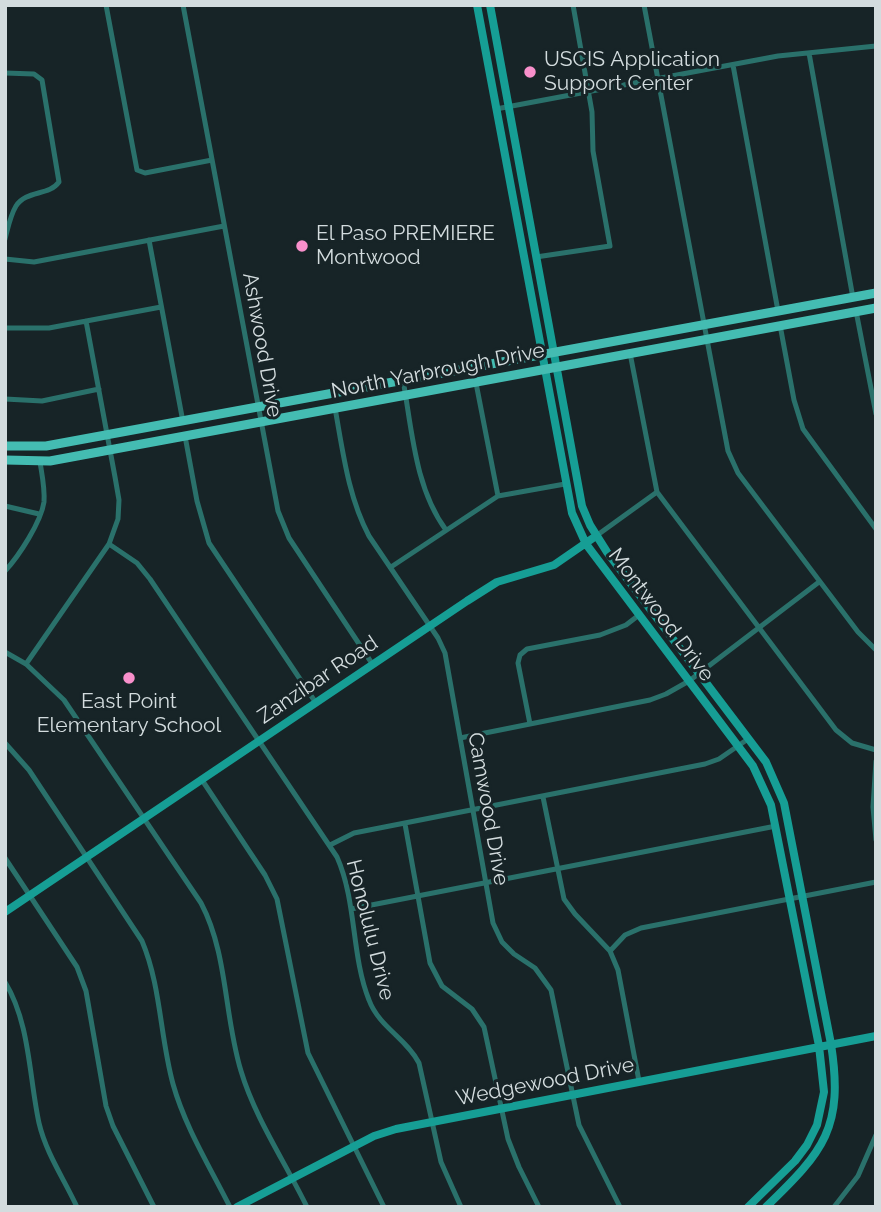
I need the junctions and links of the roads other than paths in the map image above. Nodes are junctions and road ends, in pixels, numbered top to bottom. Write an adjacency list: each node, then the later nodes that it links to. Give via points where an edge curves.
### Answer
1 (106, 5): 16 (street, via 137,170 145,173)
2 (183, 5): 16 (street, Ashwood Drive)
3 (477, 5): 15 (main road, Montwood Drive)
4 (490, 5): 14 (main road, Montwood Drive)
5 (573, 5): 13 (street)
6 (653, 5): 7 (street)
7 (644, 6): 12 (street)
8 (876, 46): 9 (street)
9 (809, 53): 10 (street); 23 (street)
10 (733, 65): 12 (street); 26 (street)
11 (5, 73): 18 (street, via 34,74 42,80 59,182 20,201)
12 (657, 78): 13 (street); 30 (street)
13 (589, 91): 14 (street); 20 (street, via 593,151 610,246)
14 (509, 107): 15 (street); 20 (main road, Montwood Drive)
15 (496, 109): 35 (main road, Montwood Drive)
16 (212, 160): 17 (street, Ashwood Drive)
17 (224, 226): 19 (street); 43 (street, Ashwood Drive)
18 (5, 239)
19 (149, 240): 21 (street, via 34,262); 24 (street)
20 (536, 257): 34 (main road, Montwood Drive)
21 (5, 259)
22 (876, 293): 23 (main road, North Yarbrough Drive)
23 (853, 298): 26 (main road, North Yarbrough Drive)
24 (161, 307): 28 (street); 46 (street)
25 (876, 308): 27 (main road, North Yarbrough Drive)
26 (778, 311): 30 (main road, North Yarbrough Drive)
27 (856, 311): 29 (main road, North Yarbrough Drive); 45 (street)
28 (86, 321): 31 (street, via 41,329); 40 (street)
29 (780, 325): 32 (main road, North Yarbrough Drive); 59 (street, via 803,429)
30 (702, 326): 32 (street); 34 (main road, North Yarbrough Drive)
31 (5, 328)
32 (706, 339): 33 (main road, North Yarbrough Drive); 66 (street, via 724,442 733,463)
33 (630, 353): 36 (main road, North Yarbrough Drive); 55 (street)
34 (554, 354): 35 (main road, North Yarbrough Drive); 36 (main road, Montwood Drive)
35 (542, 356): 37 (main road, Montwood Drive); 38 (main road, North Yarbrough Drive)
36 (556, 367): 37 (main road, North Yarbrough Drive); 61 (main road, Montwood Drive, via 582,506)
37 (545, 369): 39 (main road, North Yarbrough Drive); 54 (main road, Montwood Drive)
38 (403, 380): 41 (street); 43 (main road, North Yarbrough Drive)
39 (476, 382): 41 (main road, North Yarbrough Drive); 56 (street)
40 (99, 389): 42 (street, via 41,401); 48 (street)
41 (405, 395): 44 (main road, North Yarbrough Drive); 60 (street, via 424,491)
42 (5, 399)
43 (257, 408): 46 (main road, North Yarbrough Drive); 47 (street, Ashwood Drive)
44 (335, 408): 47 (main road, North Yarbrough Drive); 64 (street, Camwood Drive, via 355,505)
45 (876, 414)
46 (183, 422): 48 (main road, North Yarbrough Drive)
47 (260, 422): 49 (main road, North Yarbrough Drive); 73 (street, Ashwood Drive, via 285,532)
48 (107, 435): 50 (main road, North Yarbrough Drive, via 46,446); 51 (street)
49 (185, 436): 51 (main road, North Yarbrough Drive); 76 (street, via 209,542)
50 (5, 446)
51 (110, 450): 53 (main road, North Yarbrough Drive); 62 (street, via 119,507)
52 (5, 460): 53 (main road, North Yarbrough Drive)
53 (40, 462): 58 (street, via 44,495)
54 (565, 484): 56 (street); 63 (main road, Montwood Drive)
55 (657, 492): 61 (street, Zanzibar Road); 69 (street)
56 (498, 496): 60 (street)
57 (5, 506): 58 (street)
58 (39, 514): 65 (street)
59 (876, 529)
60 (446, 530): 64 (street)
61 (596, 536): 63 (main road, Zanzibar Road); 74 (main road, Montwood Drive)
62 (109, 544): 72 (street); 80 (street, Honolulu Drive, via 137,563 150,579)
63 (586, 544): 67 (main road, Montwood Drive); 68 (main road, Zanzibar Road, via 554,565 497,582)
64 (391, 567): 68 (street, Camwood Drive)
65 (5, 571)
66 (819, 582): 69 (street); 70 (street)
67 (639, 615): 75 (main road, Montwood Drive); 77 (street, via 600,635 524,651 518,663)
68 (429, 626): 73 (main road, Zanzibar Road); 78 (street, Camwood Drive, via 445,653)
69 (758, 628): 74 (street); 83 (street, via 835,730 852,743)
70 (876, 650)
71 (5, 652): 72 (street)
72 (26, 664): 88 (street, via 64,700)
73 (373, 665): 76 (main road, Zanzibar Road)
74 (699, 673): 75 (street); 79 (main road, Montwood Drive)
75 (688, 681): 77 (street, via 650,700); 82 (main road, Montwood Drive)
76 (316, 703): 80 (main road, Zanzibar Road)
77 (530, 723): 78 (street)
78 (460, 737): 87 (street, Camwood Drive)
79 (748, 739): 82 (street); 100 (main road, Montwood Drive, via 779,787)
80 (259, 741): 85 (main road, Zanzibar Road); 92 (street, Honolulu Drive)
81 (5, 743): 93 (street, via 29,770)
82 (738, 746): 86 (street, via 705,764); 90 (main road, Montwood Drive, via 762,781)
83 (876, 750)
84 (876, 761): 91 (street)
85 (202, 780): 88 (main road, Zanzibar Road); 116 (street, via 277,899 309,1053)
86 (543, 797): 87 (street); 95 (street)
87 (472, 810): 89 (street); 97 (street, Camwood Drive)
88 (144, 819): 93 (main road, Zanzibar Road); 117 (street, via 208,916 240,1069)
89 (405, 824): 92 (street, via 354,833); 99 (street)
90 (775, 826): 95 (street); 101 (main road, Montwood Drive)
91 (876, 840)
92 (330, 845): 102 (street, Honolulu Drive, via 342,867)
93 (88, 857): 98 (main road, Zanzibar Road); 120 (street, via 142,941 174,1087)
94 (5, 858): 98 (street)
95 (556, 869): 97 (street); 104 (street, via 569,907)
96 (876, 882): 100 (street)
97 (485, 883): 99 (street); 112 (street, Camwood Drive, via 497,933 543,976 551,990)
98 (30, 895): 103 (main road, Zanzibar Road); 119 (street, via 81,975 106,1106)
99 (418, 896): 102 (street); 113 (street, via 433,970 442,986 472,1009 484,1027)
100 (802, 897): 101 (street); 105 (main road, Montwood Drive)
101 (790, 899): 104 (street, via 640,928 625,935); 106 (main road, Montwood Drive)
102 (351, 909): 114 (street, Honolulu Drive, via 367,997 378,1018 419,1063)
103 (5, 912)
104 (610, 951): 111 (street, via 618,970)
105 (815, 965): 106 (main road); 109 (main road, Montwood Drive)
106 (803, 967): 110 (main road, Montwood Drive)
107 (5, 982): 118 (street, via 20,1018 42,1135)
108 (876, 1036): 109 (main road, Wedgewood Drive)
109 (831, 1044): 110 (main road, Wedgewood Drive); 128 (main road, Montwood Drive, via 835,1084 828,1130 806,1168)
110 (819, 1046): 111 (main road, Wedgewood Drive); 127 (main road, Montwood Drive, via 824,1093 813,1134 800,1155)
111 (639, 1081): 112 (main road, Wedgewood Drive)
112 (572, 1094): 113 (main road, Wedgewood Drive); 126 (street, Camwood Drive, via 582,1132)
113 (502, 1108): 114 (main road, Wedgewood Drive); 125 (street, via 512,1152)
114 (431, 1121): 116 (main road, Wedgewood Drive); 124 (street, Honolulu Drive, via 441,1162)
115 (876, 1135): 129 (street, via 858,1176)
116 (354, 1146): 117 (main road, Wedgewood Drive); 123 (street)
117 (293, 1177): 121 (main road, Wedgewood Drive); 122 (street)
118 (78, 1207)
119 (154, 1207)
120 (230, 1207)
121 (237, 1207)
122 (307, 1207)
123 (384, 1207)
124 (461, 1207)
125 (538, 1207)
126 (620, 1207)
127 (748, 1207)
128 (766, 1207)
129 (834, 1207)

